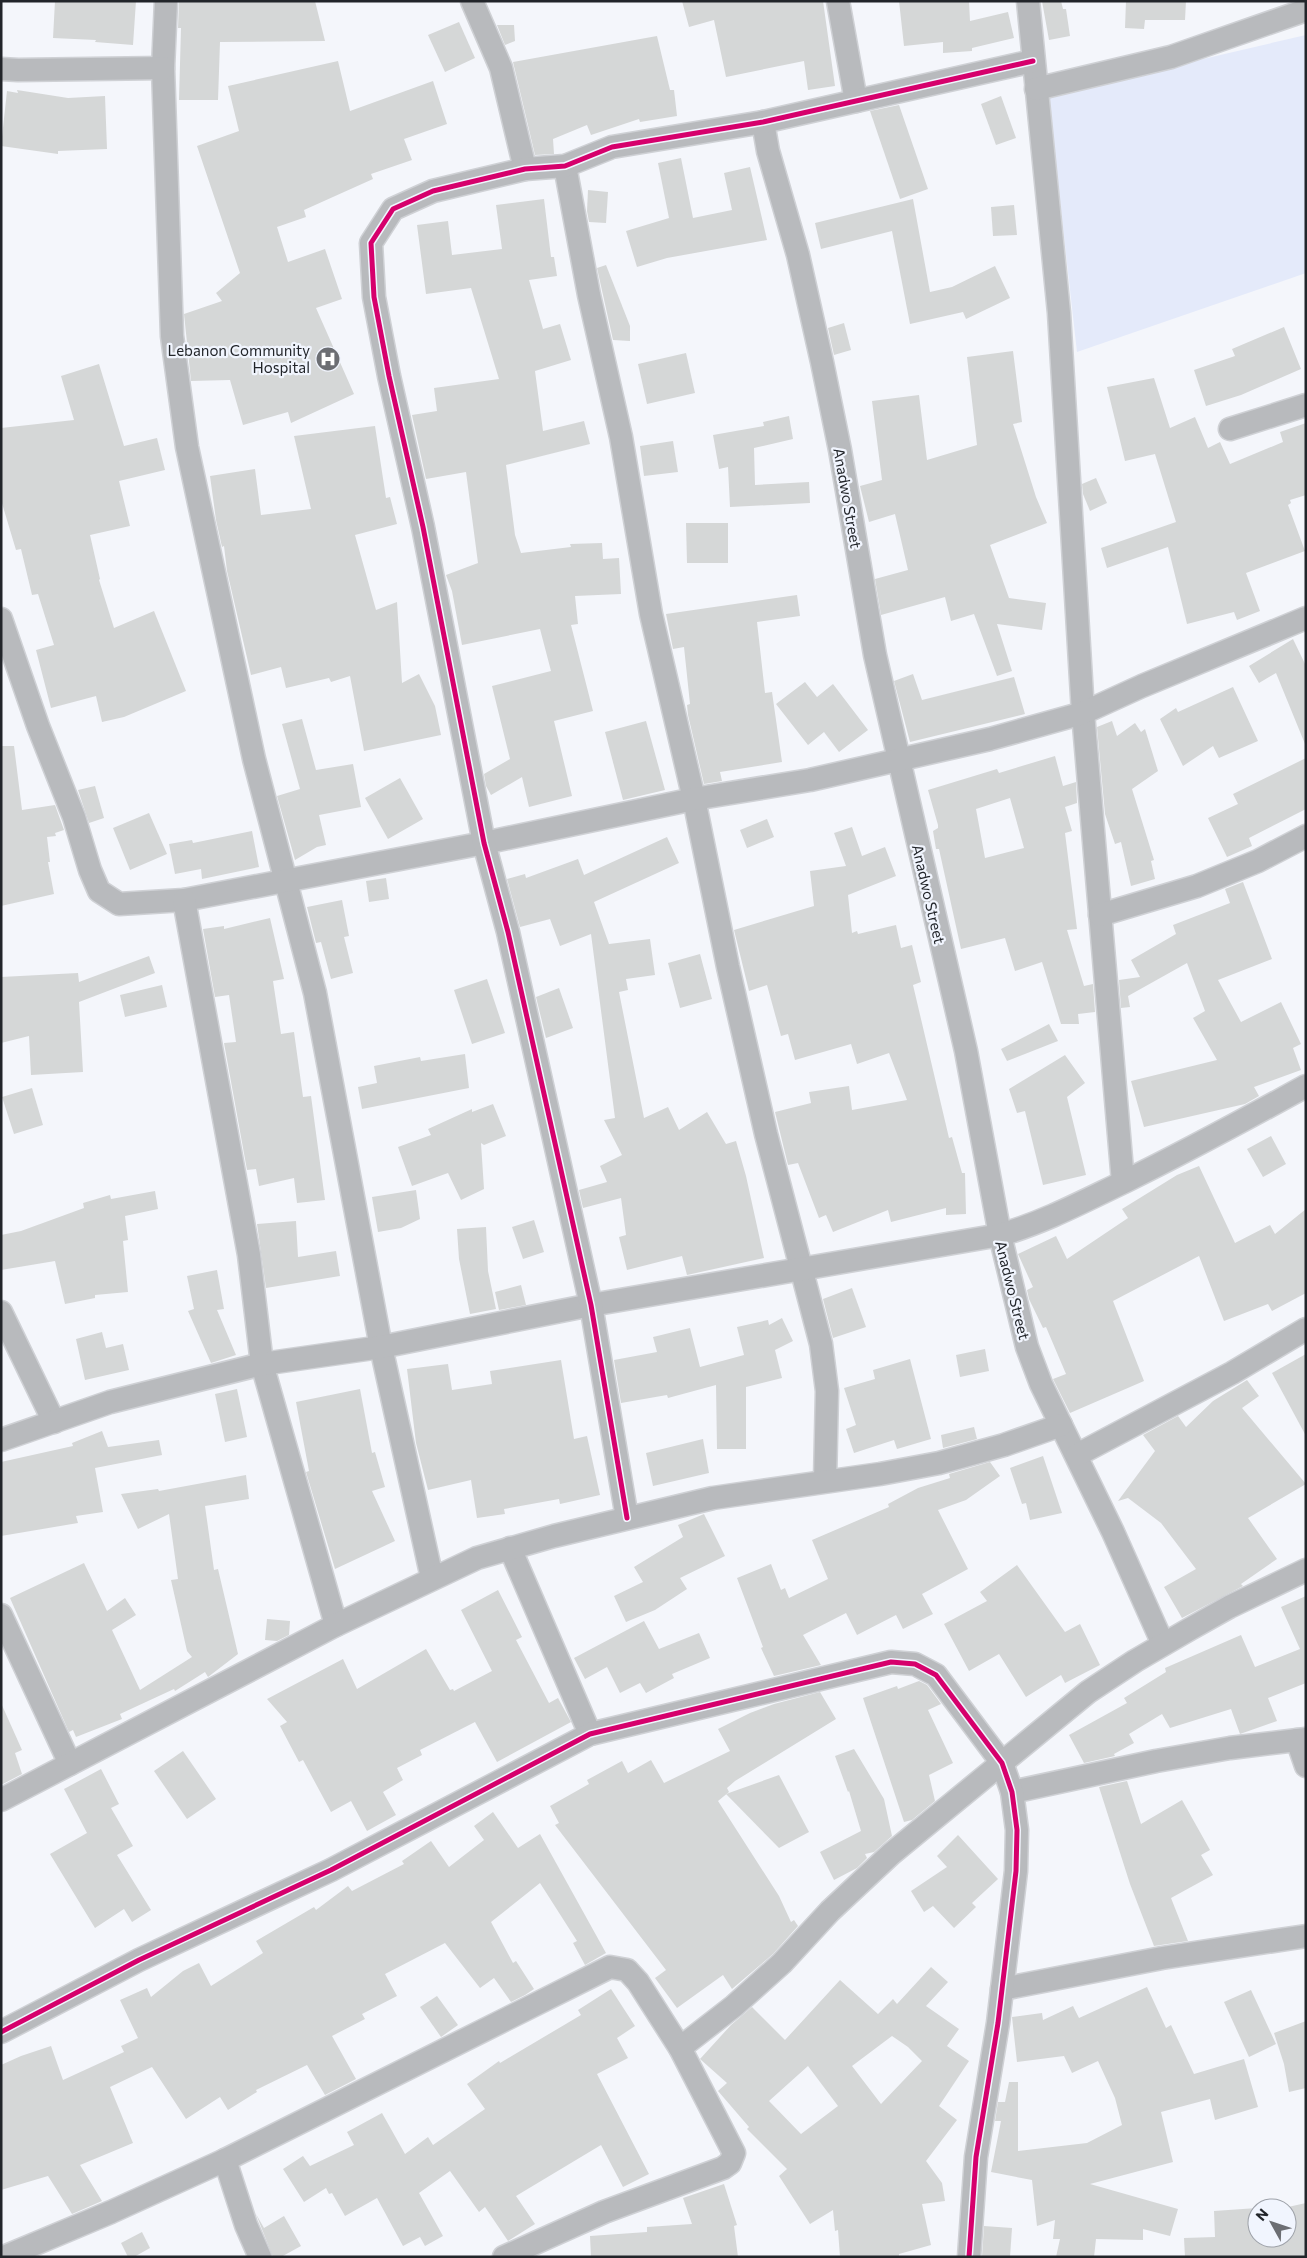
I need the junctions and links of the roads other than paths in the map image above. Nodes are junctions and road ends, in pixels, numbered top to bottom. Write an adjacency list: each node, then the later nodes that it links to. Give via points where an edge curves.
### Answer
1 (166, 1): 8 (street)
2 (472, 1): 14 (street, via 501,68)
3 (838, 1): 11 (street)
4 (1028, 1): 7 (street)
5 (1306, 10): 6 (street)
6 (1273, 11): 10 (street, via 1171,57)
7 (1033, 61): 10 (street); 11 (street)
8 (163, 68): 9 (street); 24 (street, via 172,336 187,447 254,759)
9 (1, 69)
10 (1036, 89): 19 (street, via 1059,313)
11 (856, 101): 12 (street)
12 (762, 122): 13 (street, via 612,147); 20 (street, Anadwo Street, via 798,255 822,362 875,655)
13 (565, 166): 14 (street); 21 (street, via 589,295 621,437 651,614)
14 (525, 169): 23 (street, via 434,191 393,209 371,243 376,306 423,526)
15 (1306, 405): 16 (street)
16 (1230, 429)
17 (1306, 618): 19 (street)
18 (1, 619): 25 (street, via 99,891 118,904)
19 (1083, 713): 20 (street, via 990,739); 26 (street)
20 (899, 759): 21 (street, via 810,780); 29 (street, Anadwo Street, via 966,1050)
21 (694, 800): 23 (street); 30 (street, via 766,1134)
22 (1306, 836): 26 (street, via 1258,861 1197,886)
23 (484, 844): 24 (street); 31 (street, via 508,932)
24 (287, 879): 25 (street); 34 (street, via 315,993)
25 (184, 900): 35 (street, via 249,1255)
26 (1100, 915): 28 (street)
27 (1306, 1086): 28 (street)
28 (1124, 1182): 29 (street, via 1032,1226)
29 (1000, 1235): 30 (street); 37 (street, Anadwo Street, via 1027,1346)
30 (802, 1268): 31 (street); 40 (street, via 821,1344 827,1390)
31 (591, 1305): 34 (street); 41 (street)
32 (1, 1312): 36 (street)
33 (1306, 1329): 39 (street, via 1232,1373)
34 (381, 1347): 35 (street); 44 (street)
35 (262, 1364): 36 (street, via 110,1402); 46 (street)
36 (54, 1422): 38 (street)
37 (1061, 1424): 39 (street, Anadwo Street); 40 (street, via 939,1463)
38 (1, 1440)
39 (1077, 1455): 47 (street, Anadwo Street)
40 (825, 1481): 41 (street, via 712,1498)
41 (627, 1518): 42 (street)
42 (510, 1548): 44 (street, via 477,1558); 48 (street)
43 (1306, 1570): 47 (street, via 1229,1607)
44 (432, 1578): 46 (street)
45 (1, 1615): 51 (street)
46 (336, 1625): 51 (street)
47 (1163, 1644): 50 (street, via 1088,1692)
48 (590, 1734): 50 (street, via 891,1662 915,1664 936,1675); 57 (street, via 331,1870 139,1960)
49 (1301, 1739): 52 (street); 53 (street, via 1174,1758)
50 (1002, 1763): 53 (street); 58 (street, via 890,1854 830,1911 782,1963)
51 (70, 1764): 54 (street)
52 (1306, 1766)
53 (1012, 1792): 56 (street, via 1017,1830 1016,1871)
54 (1, 1800)
55 (1306, 1936): 56 (street, via 1162,1958)
56 (1002, 1989): 63 (street, via 976,2157)
57 (1, 2032)
58 (680, 2048): 59 (street, via 638,1982 627,1970 610,1967); 62 (street, via 734,2153 730,2163 604,2212)
59 (225, 2160): 60 (street); 61 (street)
60 (4, 2257)
61 (260, 2257)
62 (504, 2257)
63 (969, 2257)

